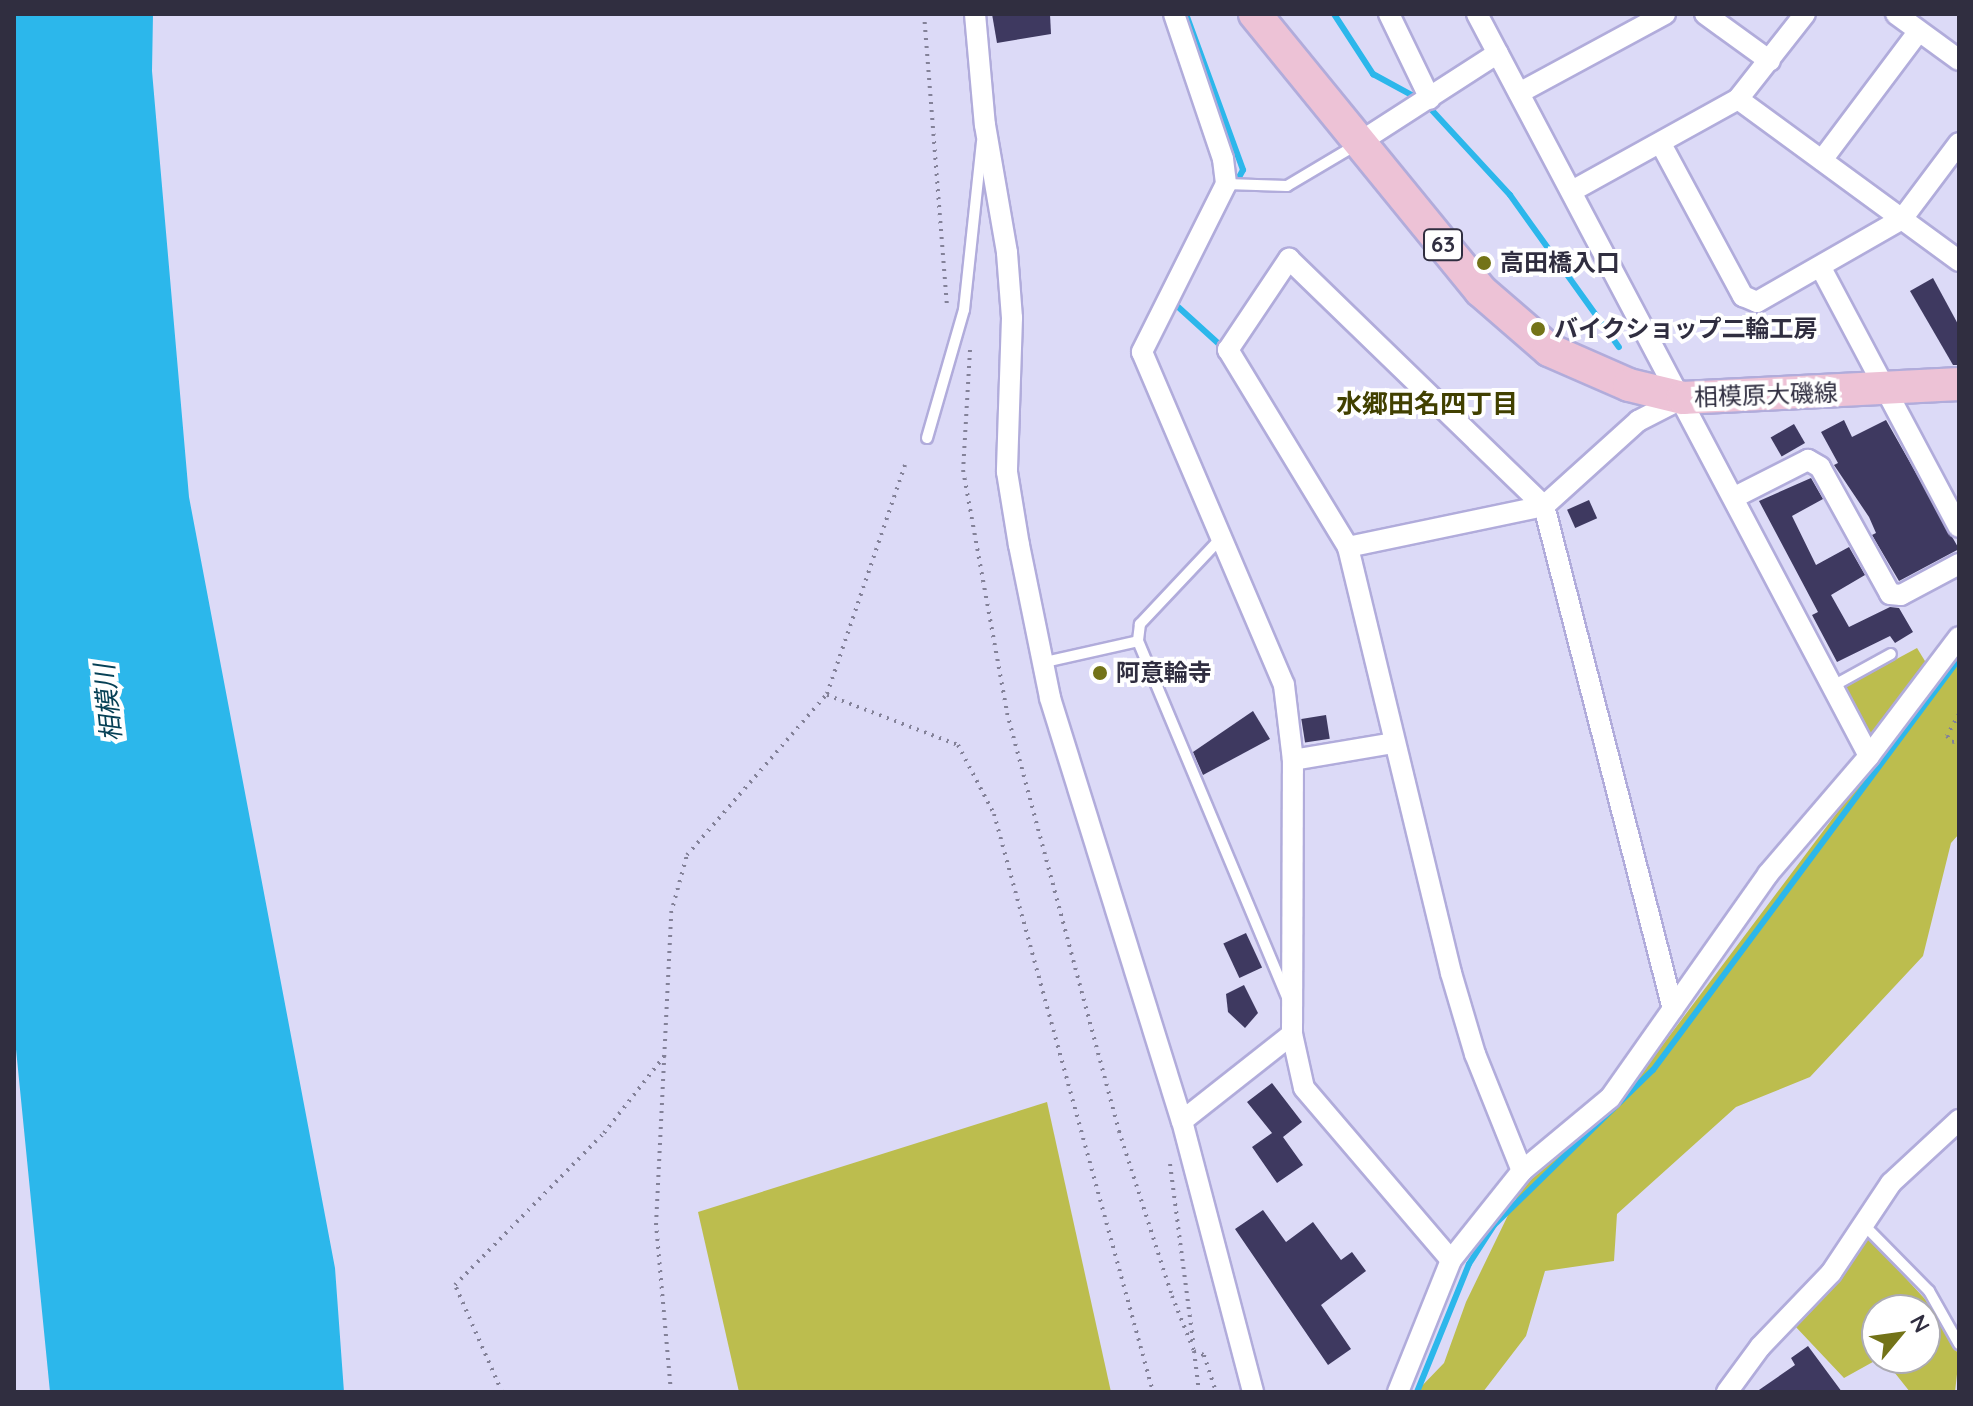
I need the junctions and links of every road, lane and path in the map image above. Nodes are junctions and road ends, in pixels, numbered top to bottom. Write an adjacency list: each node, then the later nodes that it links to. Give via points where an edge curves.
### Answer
1 (924, 14): 28 (path, via 948,309)
2 (975, 14): 18 (street)
3 (1174, 14): 23 (street)
4 (1389, 14): 16 (street)
5 (1477, 14): 12 (street)
6 (1665, 14): 15 (street)
7 (1705, 14): 14 (street)
8 (1805, 14): 14 (street)
9 (1896, 14): 11 (street)
10 (1257, 16): 19 (main road, 相模原大磯線 / 63)
11 (1919, 31): 13 (street); 22 (street)
12 (1498, 53): 15 (street); 16 (street)
13 (1959, 60)
14 (1770, 61): 17 (street)
15 (1519, 93): 24 (street)
16 (1430, 99): 19 (street)
17 (1738, 99): 21 (street); 22 (street)
18 (985, 125): 28 (lane); 43 (street, via 1012,318 1007,472)
19 (1360, 142): 23 (lane, via 1287,186); 31 (main road, 相模原大磯線 / 63, via 1481,291 1528,335 1599,374)
20 (1959, 143): 25 (street)
21 (1661, 144): 24 (street); 27 (street, via 1747,300 1757,302)
22 (1822, 160): 25 (street)
23 (1234, 185): 37 (street, via 1142,352)
24 (1572, 191): 31 (street)
25 (1902, 219): 26 (street); 27 (street)
26 (1959, 261)
27 (1821, 268): 30 (street)
28 (964, 310): 32 (lane); 62 (path, via 970,327 963,470 1007,713 1119,1131)
29 (1959, 384): 30 (main road, 相模原大磯線 / 63)
30 (1888, 390): 31 (main road, 相模原大磯線 / 63); 36 (street)
31 (1683, 398): 34 (street); 35 (street, via 1638,421)
32 (927, 438)
33 (905, 465): 45 (path)
34 (1735, 497): 39 (street, via 1808,460 1820,467 1890,594 1901,595); 44 (street)
35 (1544, 506): 38 (street); 38 (street, via 1289,259 1228,350); 52 (street)
36 (1959, 527)
37 (1223, 535): 41 (lane, via 1140,624); 50 (street, via 1284,685)
38 (1348, 547): 48 (street)
39 (1959, 564)
40 (1959, 637): 49 (street)
41 (1138, 641): 43 (lane); 51 (lane)
42 (1891, 654): 44 (lane)
43 (1045, 662): 56 (street, via 1050,698 1101,874)
44 (1833, 686): 49 (street)
45 (827, 694): 54 (path, via 687,855 671,913); 65 (path, via 958,745 994,814)
46 (1959, 714): 47 (path, via 1947,736 1952,742)
47 (1959, 740)
48 (1393, 743): 50 (street); 58 (street, via 1475,1054)
49 (1869, 756): 52 (street, via 1768,874)
50 (1293, 760): 51 (street)
51 (1291, 1008): 53 (street)
52 (1673, 1009): 58 (street, via 1610,1098)
53 (1292, 1034): 56 (street); 60 (street, via 1304,1088)
54 (668, 1052): 63 (path, via 604,1133 455,1285); 64 (path, via 656,1225)
55 (1959, 1120): 59 (street, via 1931,1141)
56 (1182, 1121): 68 (street)
57 (1170, 1162): 62 (path)
58 (1522, 1171): 60 (street)
59 (1861, 1222): 61 (lane, via 1929,1291); 70 (street, via 1831,1273 1760,1347)
60 (1451, 1260): 69 (street)
61 (1959, 1344)
62 (1194, 1351): 66 (path); 67 (path, via 1204,1355)
63 (502, 1392)
64 (671, 1392)
65 (1153, 1392)
66 (1199, 1392)
67 (1216, 1392)
68 (1253, 1392)
69 (1398, 1392)
70 (1727, 1392)

